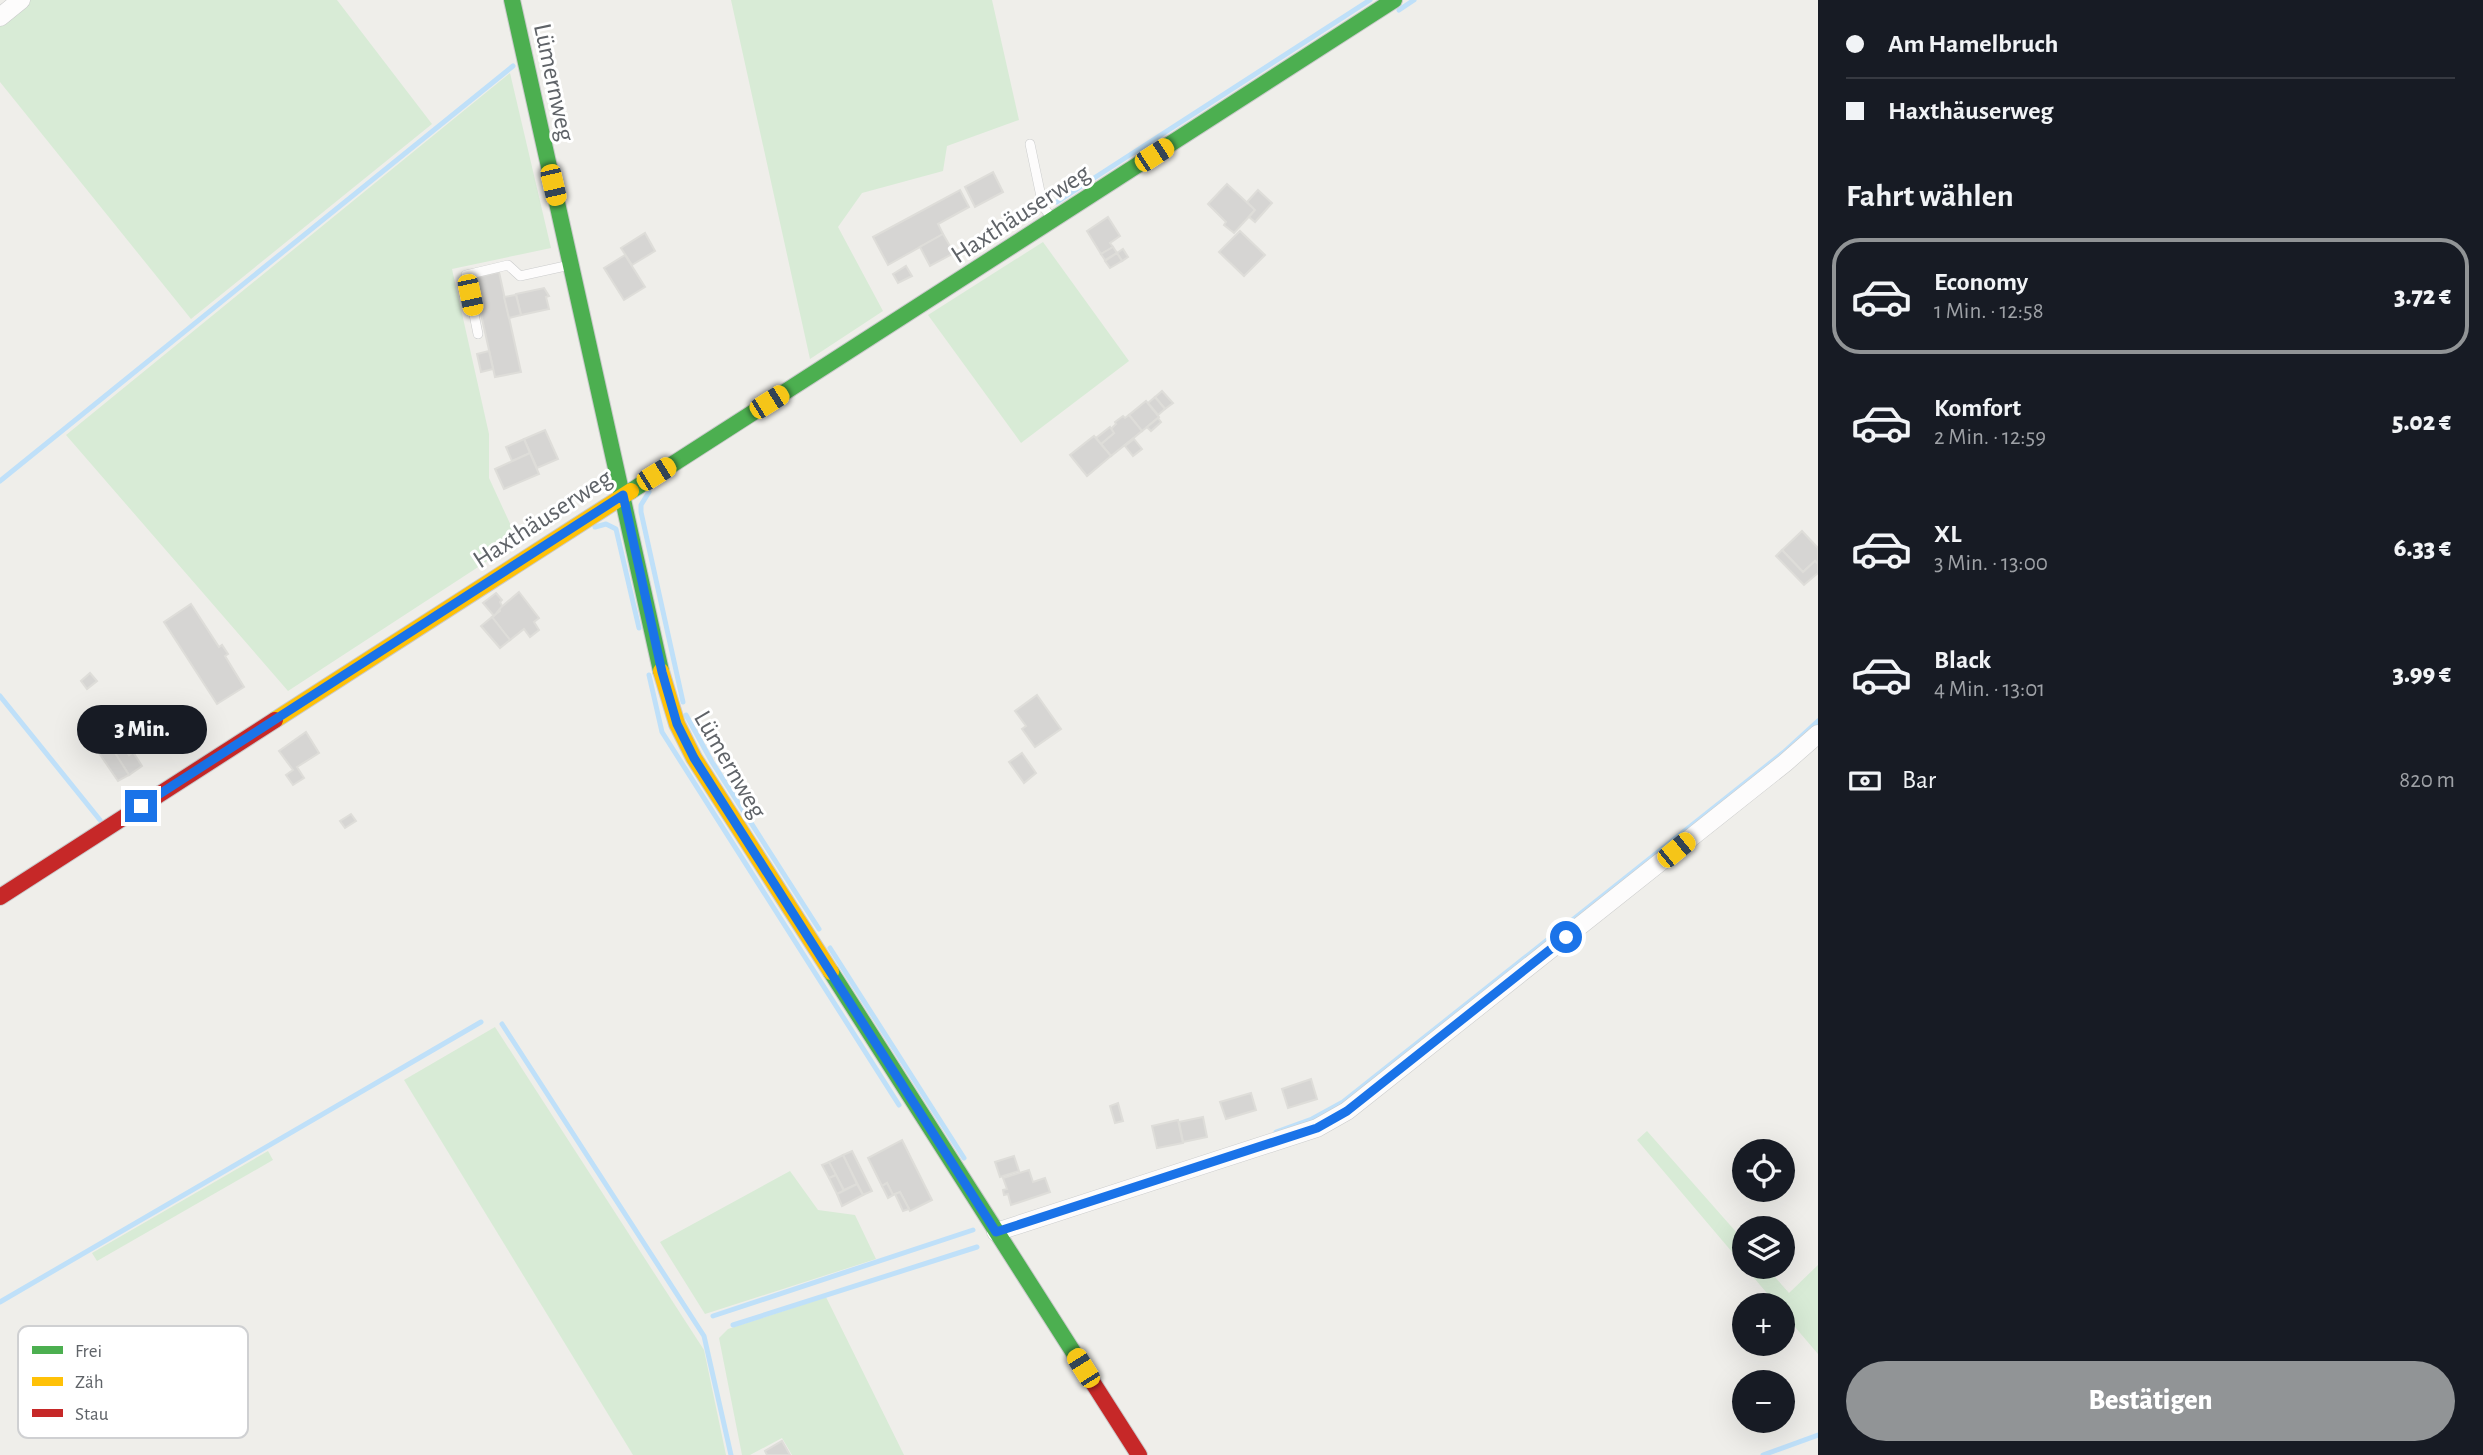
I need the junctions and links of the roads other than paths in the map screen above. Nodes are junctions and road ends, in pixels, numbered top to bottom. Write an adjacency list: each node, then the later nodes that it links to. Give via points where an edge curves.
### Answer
1 (21, 0): 4 (street)
2 (512, 0): 7 (street, Lümernweg)
3 (1394, 0): 6 (street, Haxthäuserweg)
4 (0, 17)
5 (1030, 144): 6 (lane, via 1043,206)
6 (1053, 221): 9 (street, Haxthäuserweg)
7 (571, 265): 8 (lane, via 520,276 508,265 466,275); 9 (street, Lümernweg)
8 (478, 334)
9 (623, 495): 11 (street, Haxthäuserweg); 12 (street, Lümernweg, via 662,672 677,724 694,758)
10 (1818, 734): 12 (street, via 1347,1111 1317,1128)
11 (0, 897)
12 (996, 1232): 13 (street, Lümernweg)
13 (1139, 1455)

